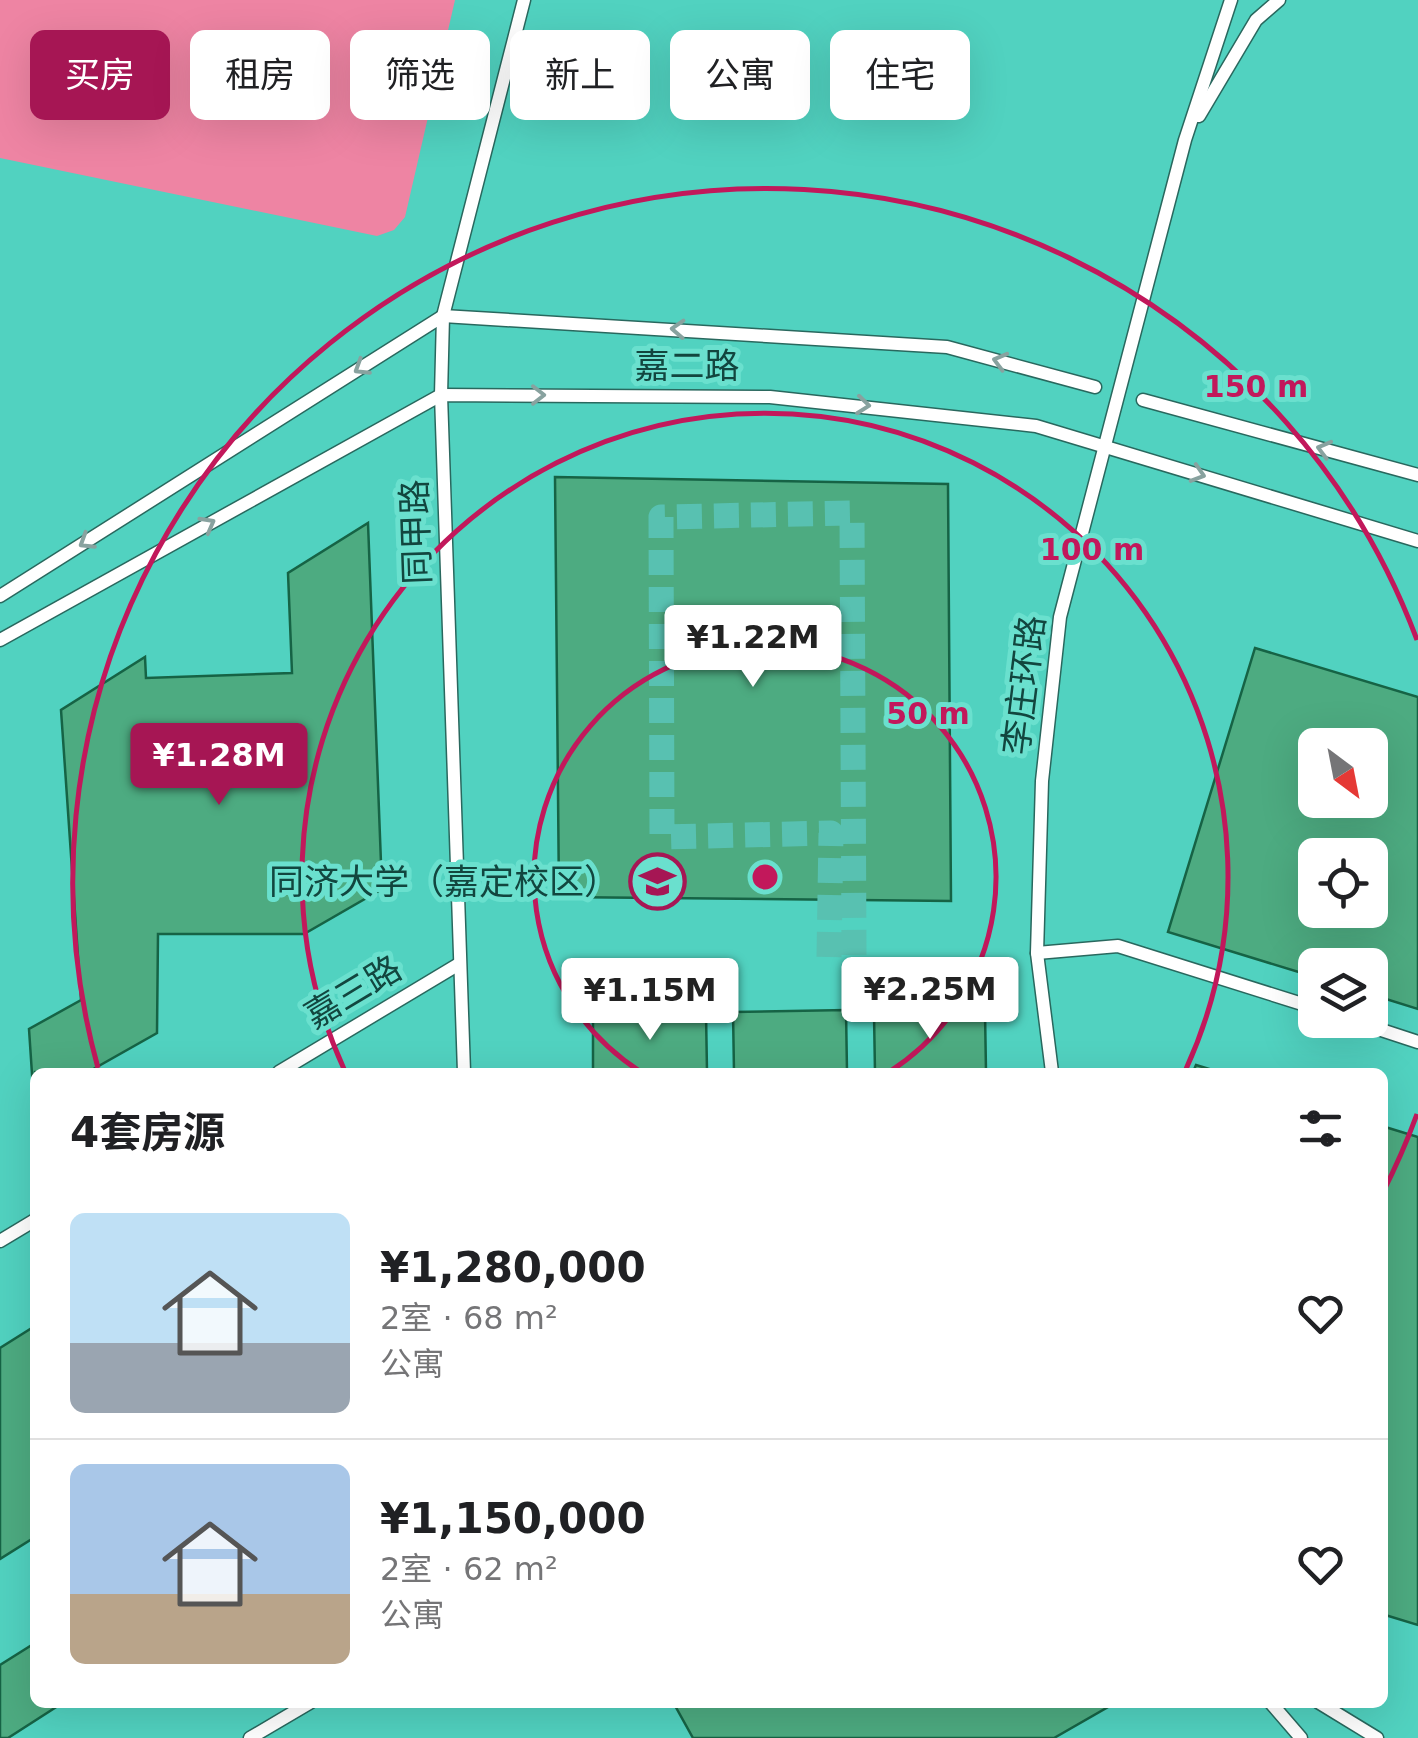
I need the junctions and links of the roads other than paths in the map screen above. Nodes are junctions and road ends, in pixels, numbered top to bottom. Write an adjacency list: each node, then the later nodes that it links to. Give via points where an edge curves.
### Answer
1 (524, 0): 5 (lane, 同甲路)
2 (1231, 0): 4 (lane, 李庄环路)
3 (1279, 0): 4 (lane, 李庄环路, via 1256,20)
4 (1185, 140): 9 (lane, 李庄环路)
5 (443, 316): 6 (lane, 嘉二路, one-way to 5, via 947,347); 7 (lane, 同甲路); 12 (lane, one-way to 12)
6 (1094, 387)
7 (441, 395): 9 (lane, 嘉二路, one-way to 9, via 770,397 1036,426); 13 (lane, 嘉二路, one-way to 7); 15 (lane, 同甲路)
8 (1144, 400): 10 (lane, one-way to 8)
9 (1105, 446): 11 (lane, 嘉二路, one-way to 11); 14 (lane, 李庄环路, via 1060,617 1042,780)
10 (1418, 475)
11 (1418, 541)
12 (0, 596)
13 (0, 640)
14 (1038, 953): 16 (lane, via 1118,946); 21 (lane, 李庄环路)
15 (459, 964): 19 (lane, 嘉三路); 20 (lane, 同甲路)
16 (1298, 1003)
17 (1388, 1032): 18 (lane)
18 (1418, 1042)
19 (286, 1068)
20 (464, 1068)
21 (1052, 1068)
22 (30, 1223): 23 (lane)
23 (0, 1241)
24 (302, 1708): 27 (lane)
25 (1275, 1708): 28 (lane)
26 (1328, 1708): 29 (lane)
27 (250, 1738)
28 (1301, 1738)
29 (1378, 1738)

